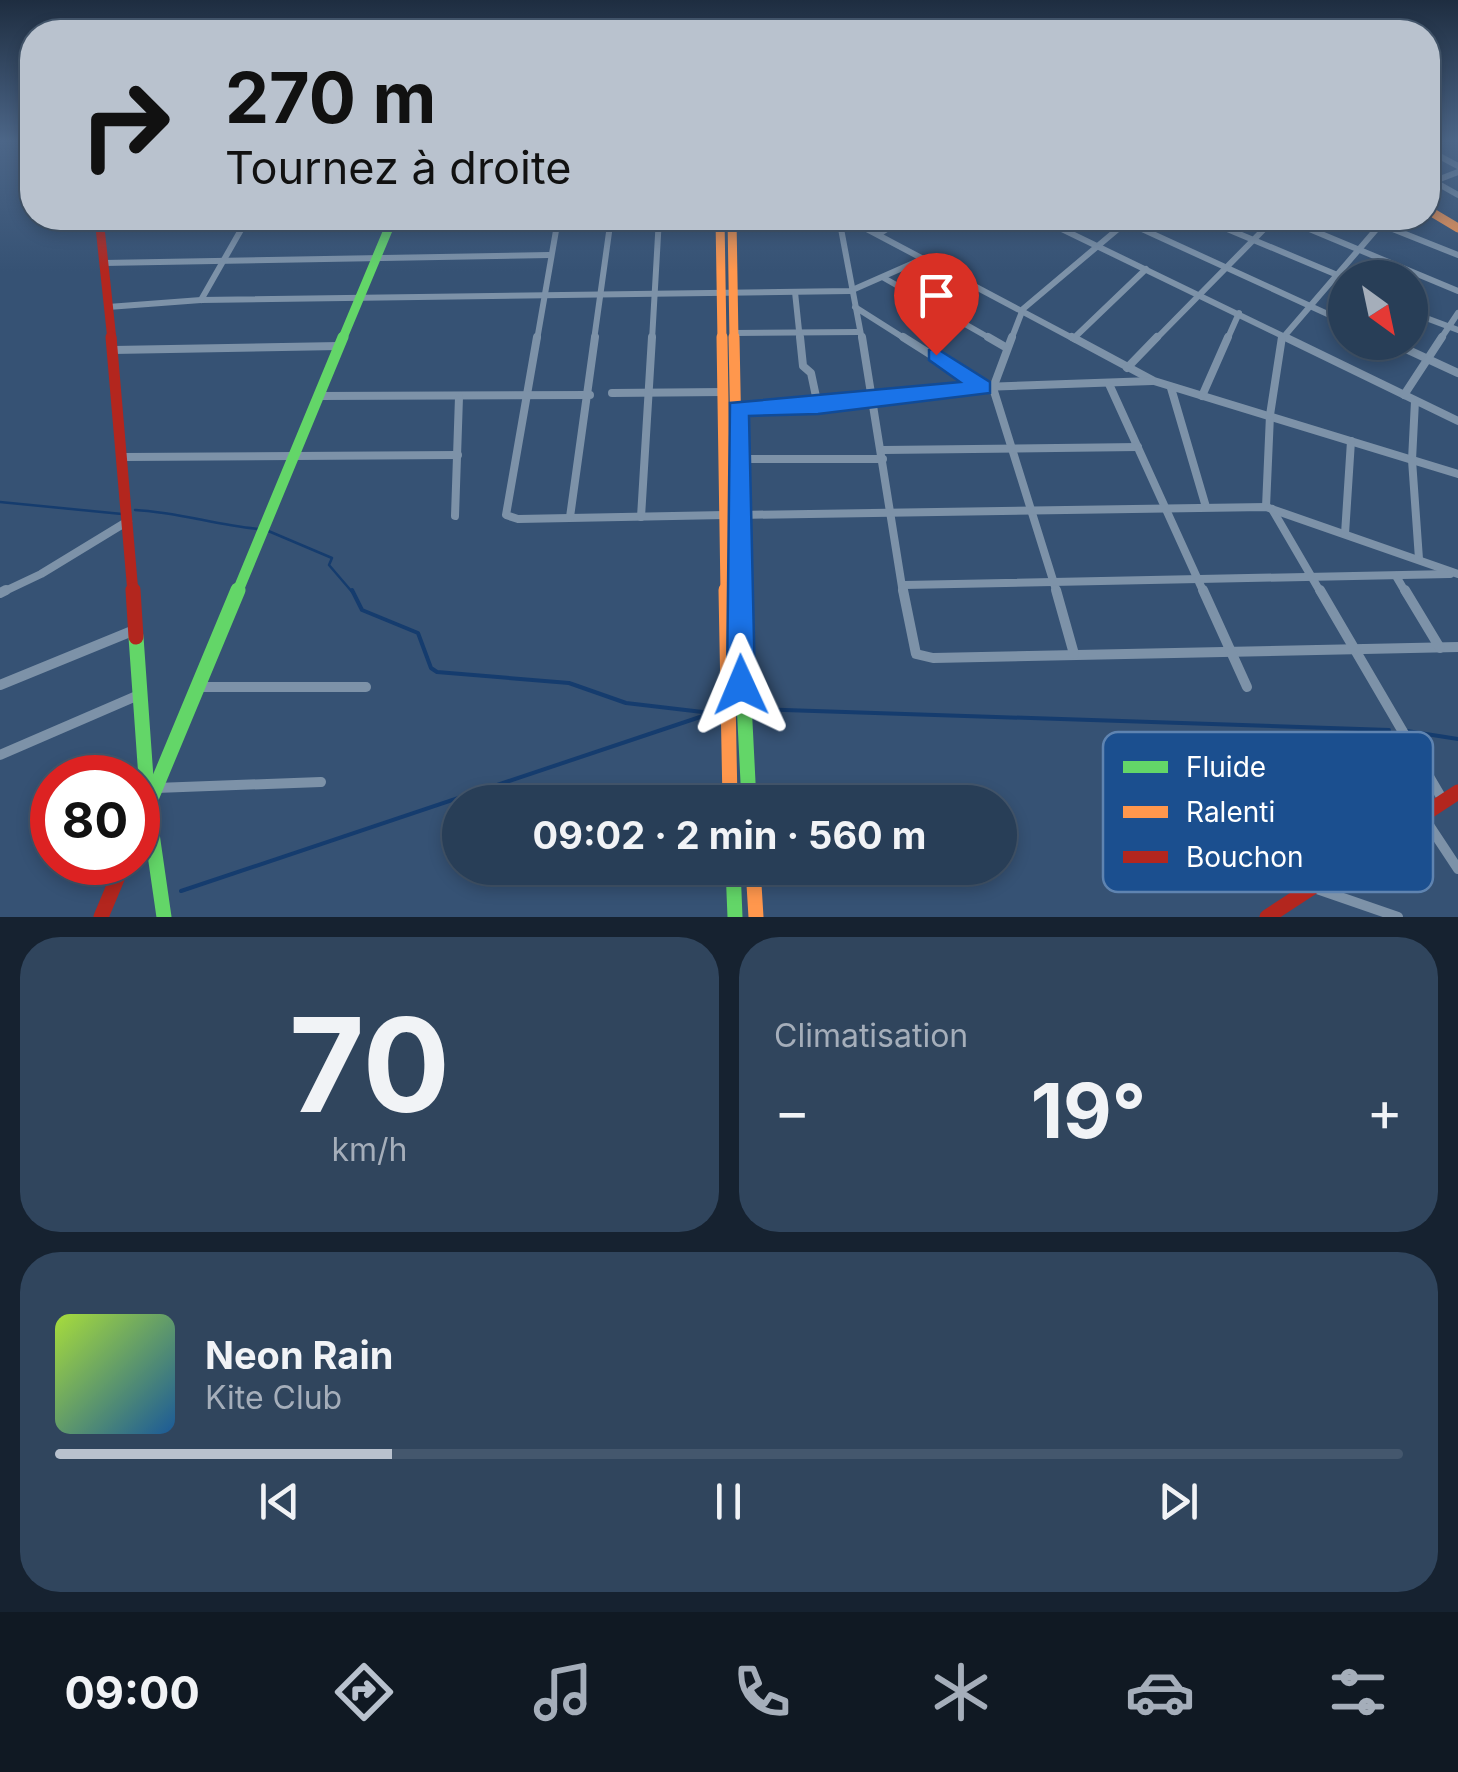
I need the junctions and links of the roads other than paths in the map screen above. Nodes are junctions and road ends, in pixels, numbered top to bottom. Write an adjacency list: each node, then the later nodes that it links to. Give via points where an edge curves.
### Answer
1 (100, 230): 30 (main road)
2 (242, 230): 28 (street)
3 (388, 230): 26 (main road)
4 (555, 230): 24 (street)
5 (610, 230): 40 (street)
6 (657, 230): 41 (street)
7 (721, 230): 39 (main road)
8 (731, 230): 39 (main road)
9 (843, 230): 36 (street)
10 (870, 230): 20 (street)
11 (885, 230): 20 (street)
12 (1064, 230): 22 (street)
13 (1113, 230): 22 (street)
14 (1148, 230): 32 (street)
15 (1228, 230): 21 (street)
16 (1265, 230): 21 (street)
17 (1311, 230): 23 (street)
18 (1375, 230): 23 (street)
19 (1403, 230): 25 (street)
20 (879, 234): 27 (street)
21 (1253, 241): 32 (street); 33 (street)
22 (1096, 245): 31 (street); 49 (street)
23 (1358, 248): 29 (street); 37 (street)
24 (549, 256): 26 (street); 42 (street)
25 (1458, 256)
26 (375, 258): 28 (street); 44 (main road)
27 (925, 258): 34 (street); 49 (street)
28 (225, 260): 30 (street); 45 (street)
29 (1348, 260)
30 (102, 263): 48 (main road)
31 (1146, 269): 43 (street); 60 (street)
32 (1228, 269): 43 (street); 46 (street)
33 (1328, 273)
34 (884, 278): 36 (street); 62 (street)
35 (1328, 282): 46 (street)
36 (850, 291): 38 (street); 47 (street)
37 (1458, 291)
38 (795, 292): 39 (street); 56 (street)
39 (727, 293): 41 (street); 58 (main road); 74 (main road)
40 (600, 294): 41 (street); 42 (street); 77 (street)
41 (654, 294): 76 (street)
42 (544, 295): 44 (street); 79 (street)
43 (1202, 296): 51 (street); 67 (street)
44 (359, 299): 45 (street); 61 (main road)
45 (202, 300): 48 (street)
46 (1307, 304): 52 (street); 59 (street)
47 (854, 306): 57 (street); 71 (street)
48 (108, 307): 63 (main road)
49 (1023, 309): 60 (street); 62 (street)
50 (1458, 312): 54 (street)
51 (1239, 313): 59 (street); 80 (street)
52 (1328, 314)
53 (1428, 319): 54 (street)
54 (1448, 326): 55 (street); 64 (street)
55 (1458, 330)
56 (800, 332): 57 (street); 58 (street); 85 (street, via 803,366 811,373)
57 (858, 332): 83 (street)
58 (734, 333): 86 (main road)
59 (1282, 334): 81 (street); 87 (street)
60 (1074, 338): 67 (street)
61 (339, 346): 63 (street); 78 (main road)
62 (1007, 348): 72 (street)
63 (113, 350): 95 (main road)
64 (1428, 355)
65 (1428, 359): 68 (street)
66 (1425, 360): 81 (street)
67 (1127, 368): 69 (street)
68 (1458, 373)
69 (1154, 381): 70 (street); 73 (street)
70 (1110, 384): 72 (street); 91 (street)
71 (982, 387): 72 (street); 83 (street)
72 (994, 388): 90 (street)
73 (1170, 388): 80 (street); 99 (street)
74 (722, 392): 76 (street); 103 (main road)
75 (612, 393): 76 (street)
76 (648, 393): 108 (street)
77 (590, 394): 79 (street); 107 (street)
78 (319, 396): 82 (street); 92 (main road)
79 (525, 396): 82 (street); 107 (street, via 506,515)
80 (1202, 396): 87 (street)
81 (1404, 396): 84 (street)
82 (459, 397): 93 (street)
83 (873, 399): 85 (street); 94 (street)
84 (1415, 401): 88 (street); 97 (street)
85 (818, 406): 86 (street)
86 (738, 408): 96 (main road)
87 (1270, 416): 89 (street); 101 (street)
88 (1458, 420)
89 (1350, 441): 97 (street); 110 (street)
90 (1012, 447): 91 (street); 94 (street); 102 (street)
91 (1138, 447): 100 (street)
92 (294, 455): 93 (street); 95 (street); 127 (main road)
93 (458, 455): 105 (street)
94 (883, 455): 96 (street); 106 (street)
95 (124, 457): 109 (main road)
96 (738, 459): 104 (main road)
97 (1412, 460): 98 (street); 111 (street)
98 (1458, 474)
99 (1206, 507): 100 (street); 101 (street)
100 (1166, 508): 102 (street); 115 (street)
101 (1269, 508): 110 (street); 114 (street)
102 (1035, 512): 106 (street); 116 (street)
103 (723, 515): 104 (street); 108 (street); 136 (main road)
104 (739, 515): 106 (street); 137 (main road)
105 (455, 516)
106 (890, 516): 117 (street)
107 (570, 517): 108 (street)
108 (640, 517)
109 (128, 520): 118 (street); 119 (main road)
110 (1344, 534): 111 (street)
111 (1419, 559): 113 (street)
112 (1396, 576): 113 (street); 114 (street); 121 (street)
113 (1457, 576)
114 (1315, 578): 115 (street); 124 (street)
115 (1197, 580): 116 (street); 122 (street)
116 (1056, 584): 117 (street); 123 (street)
117 (904, 585): 123 (street, via 911,646 924,657)
118 (0, 593)
119 (138, 629): 125 (street); 129 (main road)
120 (1458, 647): 121 (street)
121 (1440, 648): 124 (street)
122 (1230, 650): 123 (street); 124 (street); 128 (street)
123 (1074, 654)
124 (1355, 654): 130 (street)
125 (0, 685)
126 (366, 686): 127 (street)
127 (198, 687): 133 (main road)
128 (1247, 687)
129 (141, 694): 131 (street); 132 (main road)
130 (1402, 732)
131 (0, 755)
132 (145, 755)
133 (160, 778)
134 (320, 782): 138 (street)
135 (1433, 784): 140 (street)
136 (730, 785)
137 (748, 785)
138 (160, 788)
139 (1458, 792): 140 (main road)
140 (1444, 802): 141 (main road)
141 (1433, 809)
142 (1433, 831): 143 (street)
143 (1458, 869)
144 (114, 885): 150 (main road)
145 (159, 885): 151 (main road)
146 (734, 885): 152 (main road)
147 (754, 885): 153 (main road)
148 (1308, 892): 154 (main road)
149 (1326, 892): 155 (street)
150 (101, 917)
151 (164, 917)
152 (736, 917)
153 (756, 917)
154 (1267, 917)
155 (1398, 917)

